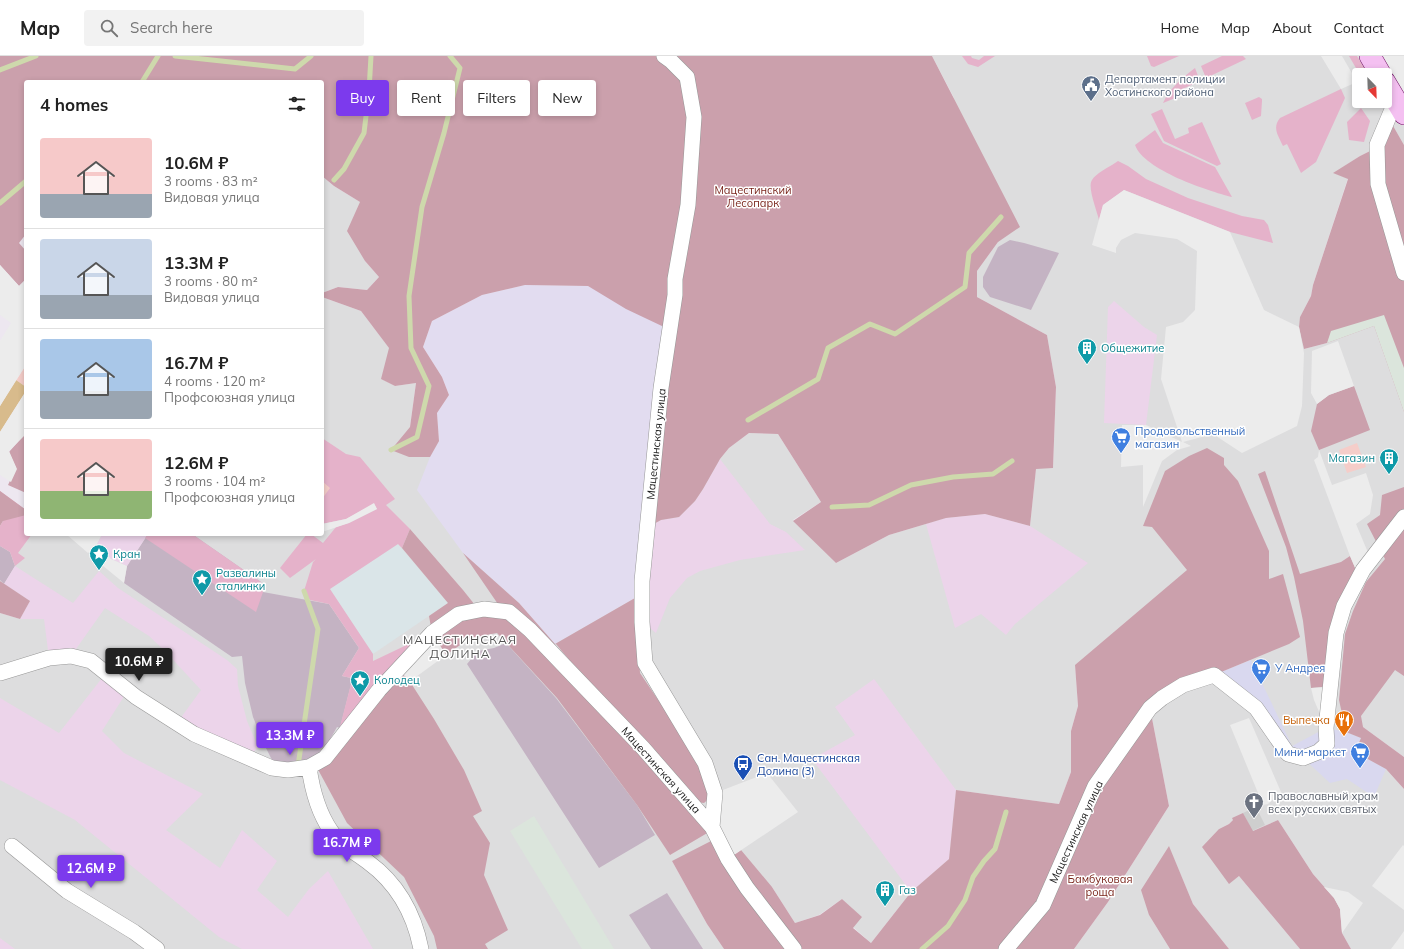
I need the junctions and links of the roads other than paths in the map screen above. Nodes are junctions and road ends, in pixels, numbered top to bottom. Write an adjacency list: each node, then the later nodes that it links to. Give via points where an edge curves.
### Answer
1 (664, 56): 10 (street, Мацестинская улица, via 672,60 687,77 694,117 688,206 675,279 675,295 661,388 642,581 642,622 645,663 705,763 711,779 715,793)
2 (1370, 56): 3 (main road)
3 (1377, 68)
4 (1392, 94): 5 (main road)
5 (1400, 107): 6 (street, via 1377,145 1378,184)
6 (1404, 273)
7 (1404, 518): 15 (street, Мацестинская улица, via 1363,570 1344,606 1336,633 1326,728 1327,744 1318,752 1303,758 1288,754 1256,708 1214,675 1183,685 1162,698 1150,708 1095,786 1043,906)
8 (0, 673): 9 (street, via 49,658 71,656 91,661 136,697 194,734 272,768 288,770)
9 (309, 767): 10 (street, Мацестинская улица, via 325,758 379,690 432,633 459,614 484,609 509,612 530,630 642,748); 13 (street, via 311,785 331,832 388,879 406,904 417,930)
10 (712, 827): 14 (street, Мацестинская улица, via 728,859 747,888)
11 (12, 846): 12 (street, via 67,891)
12 (157, 949)
13 (421, 949)
14 (794, 949)
15 (1006, 949)

